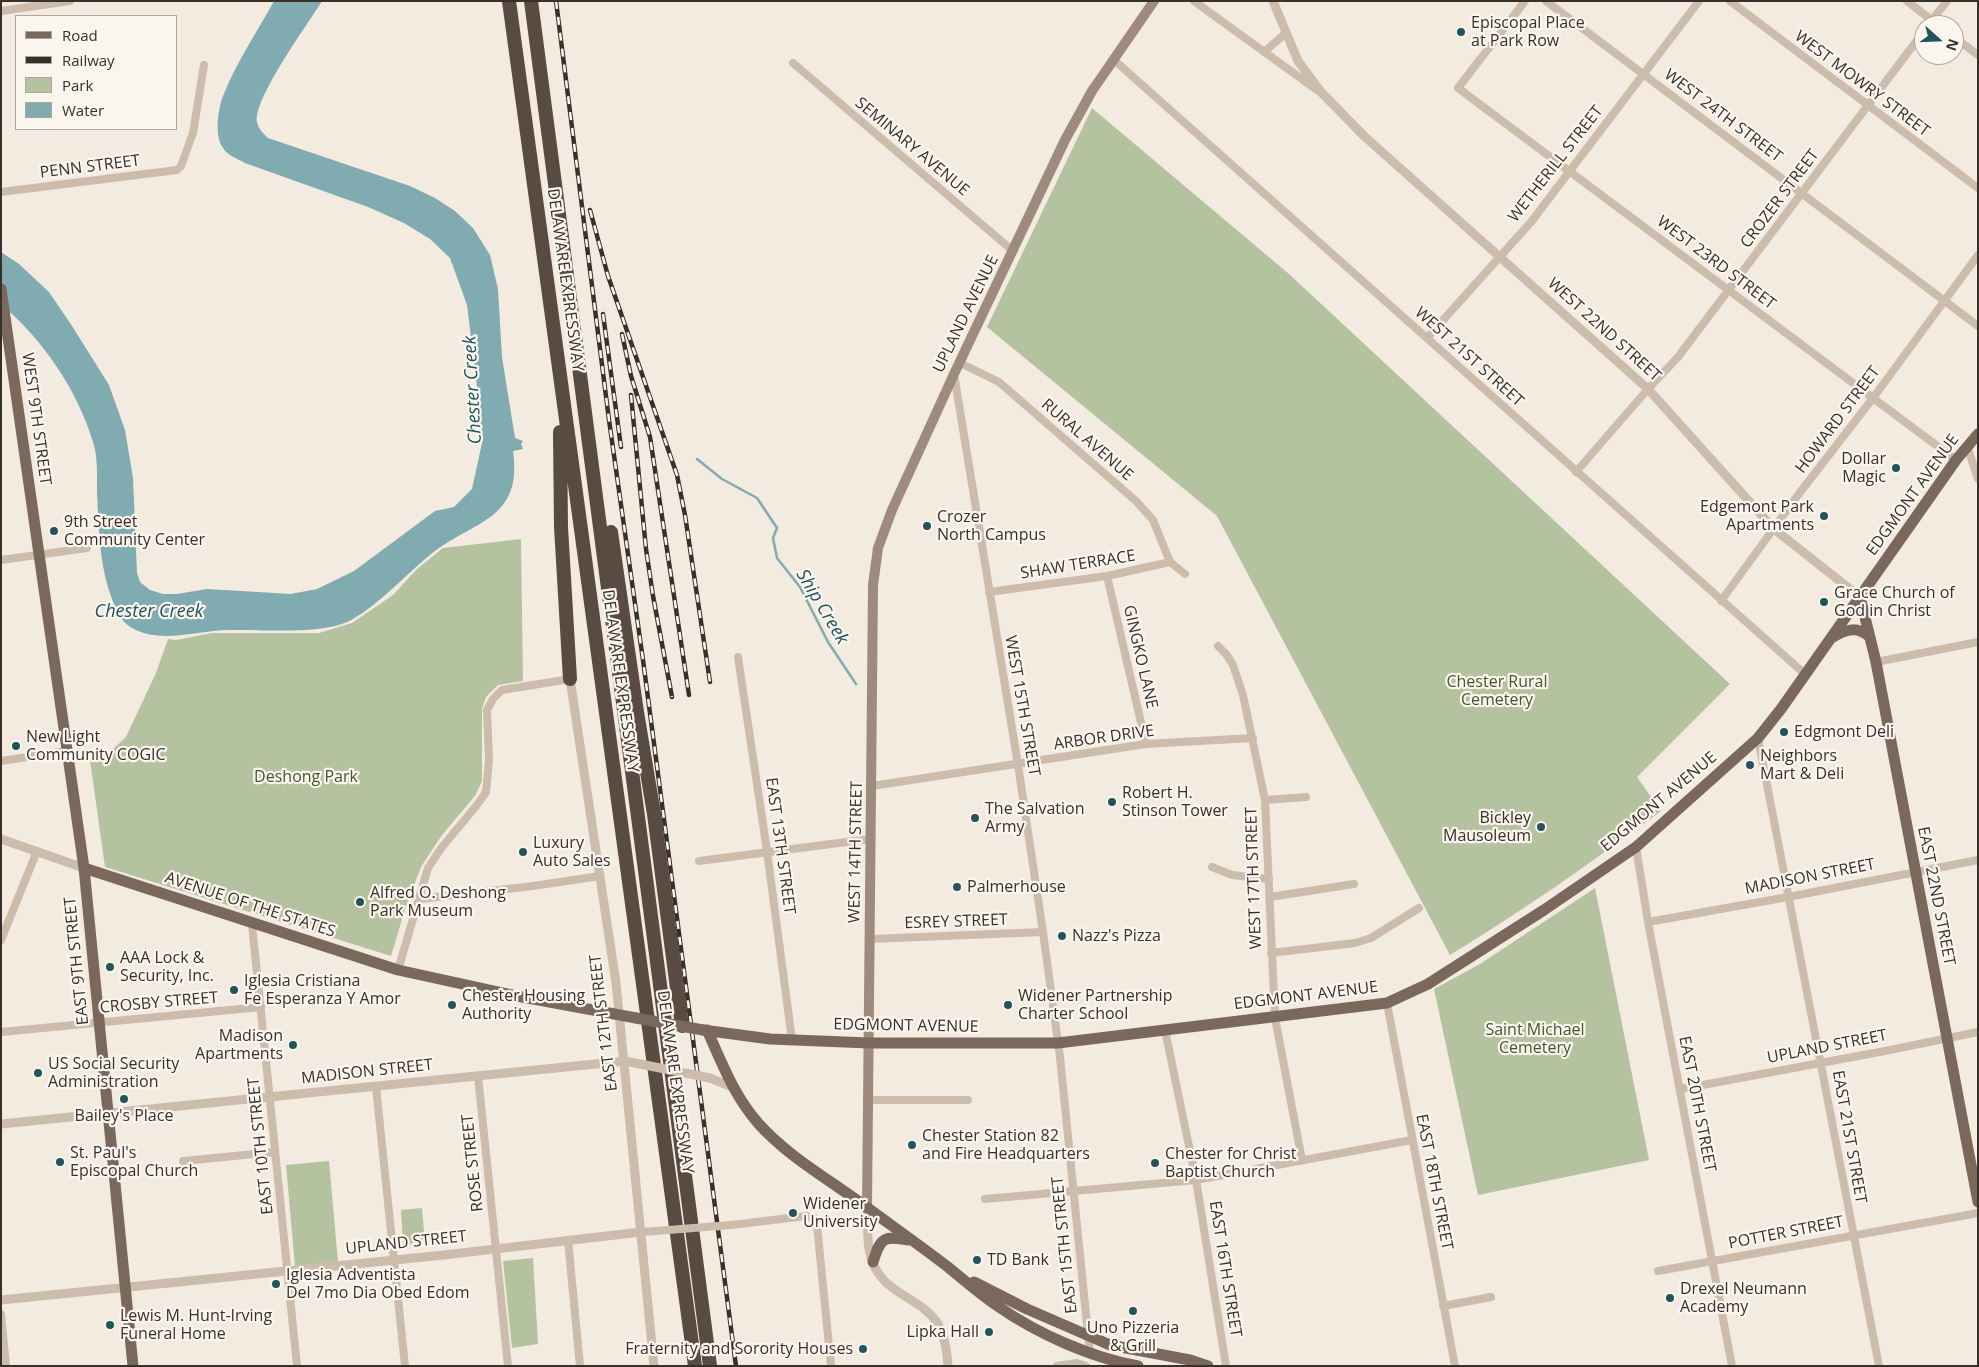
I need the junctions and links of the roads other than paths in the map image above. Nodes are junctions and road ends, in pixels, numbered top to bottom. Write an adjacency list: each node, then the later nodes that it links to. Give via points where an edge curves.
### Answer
1 (66, 1): 13 (street)
2 (509, 1): 39 (highway, DELAWARE EXPRESSWAY)
3 (531, 1): 46 (highway, DELAWARE EXPRESSWAY)
4 (1154, 1): 21 (main road, UPLAND AVENUE)
5 (1194, 1): 19 (street, WEST 22ND STREET)
6 (1273, 1): 16 (street, WEST 22ND STREET)
7 (1525, 1): 27 (street, WEST 23RD STREET, via 1458,88)
8 (1546, 1): 24 (street, WEST 24TH STREET)
9 (1699, 1): 24 (street, WETHERILL STREET)
10 (1730, 1): 26 (street, WEST MOWRY STREET)
11 (1907, 1): 14 (street)
12 (1947, 1): 15 (street)
13 (1, 11)
14 (1923, 15)
15 (1938, 15)
16 (1286, 33): 19 (street); 25 (street, WEST 22ND STREET, via 1298,61)
17 (1914, 44): 26 (street, CROZER STREET)
18 (1964, 44): 20 (street)
19 (1264, 52): 25 (street, WEST 22ND STREET)
20 (1978, 55)
21 (1114, 60): 31 (main road, UPLAND AVENUE, via 1083,107); 38 (street, WEST 21ST STREET)
22 (793, 63): 31 (street, SEMINARY AVENUE)
23 (204, 65): 29 (street, PENN STREET, via 193,133 177,170)
24 (1643, 73): 27 (street, WETHERILL STREET); 30 (street, WEST 24TH STREET)
25 (1321, 92): 33 (street, WEST 22ND STREET, via 1364,136)
26 (1867, 106): 28 (street, WEST MOWRY STREET); 30 (street, CROZER STREET)
27 (1571, 170): 33 (street, WETHERILL STREET); 35 (street, WEST 23RD STREET)
28 (1978, 188)
29 (1, 192)
30 (1802, 194): 35 (street, CROZER STREET); 36 (street, WEST 24TH STREET)
31 (1013, 251): 40 (main road, UPLAND AVENUE)
32 (1978, 255): 36 (street, HOWARD STREET)
33 (1500, 256): 38 (street, WETHERILL STREET); 42 (street, WEST 22ND STREET)
34 (1, 289): 52 (main road, WEST 9TH STREET)
35 (1730, 291): 42 (street, CROZER STREET); 43 (street, WEST 23RD STREET)
36 (1943, 301): 37 (street, WEST 24TH STREET); 43 (street, HOWARD STREET)
37 (1978, 326)
38 (1427, 338): 48 (street, WEST 21ST STREET)
39 (555, 339): 68 (highway); 163 (highway, DELAWARE EXPRESSWAY)
40 (960, 363): 41 (main road, UPLAND AVENUE); 54 (street, RURAL AVENUE, via 999,382 1136,501 1153,520)
41 (954, 374): 57 (street, WEST 15TH STREET); 65 (main road, UPLAND AVENUE, via 878,548 872,585)
42 (1648, 389): 48 (street, CROZER STREET); 50 (street, WEST 22ND STREET)
43 (1873, 398): 47 (street, WEST 23RD STREET); 50 (street, HOWARD STREET)
44 (1978, 434): 45 (main road, EDGMONT AVENUE)
45 (1968, 446): 47 (main road, EDGMONT AVENUE); 49 (street)
46 (591, 448): 108 (highway, via 610,526 654,814); 164 (highway, DELAWARE EXPRESSWAY)
47 (1956, 460): 58 (main road, EDGMONT AVENUE)
48 (1576, 472): 59 (street, WEST 21ST STREET)
49 (1978, 479)
50 (1774, 529): 58 (street, WEST 22ND STREET); 59 (street, HOWARD STREET)
51 (86, 548): 52 (street)
52 (39, 555): 53 (street); 72 (main road, EAST 9TH STREET)
53 (1, 560)
54 (1170, 562): 55 (street); 56 (street, SHAW TERRACE)
55 (1185, 574)
56 (1107, 576): 57 (street, SHAW TERRACE); 71 (street, GINGKO LANE)
57 (989, 592): 74 (street, WEST 15TH STREET)
58 (1860, 597): 60 (main road, EDGMONT AVENUE); 61 (main road, EAST 22ND STREET)
59 (1721, 601): 67 (street, WEST 21ST STREET)
60 (1832, 637): 61 (main road, via 1855,629); 67 (main road, EDGMONT AVENUE)
61 (1870, 637): 66 (main road, EAST 22ND STREET)
62 (1978, 642): 66 (street)
63 (1218, 646): 69 (street, WEST 17TH STREET, via 1233,665)
64 (738, 657): 82 (street, EAST 13TH STREET)
65 (872, 662): 75 (main road, WEST 14TH STREET)
66 (1876, 662): 87 (main road, EAST 22ND STREET)
67 (1806, 675): 70 (main road, EDGMONT AVENUE)
68 (570, 679): 88 (street, EAST 12TH STREET); 93 (street, via 502,690 493,699 487,710 490,760 486,792 428,868)
69 (1253, 738): 71 (street, ARBOR DRIVE); 77 (street, WEST 17TH STREET)
70 (1758, 738): 80 (main road, EDGMONT AVENUE); 92 (street, EAST 21ST STREET)
71 (1146, 744): 74 (street, ARBOR DRIVE)
72 (67, 751): 73 (street); 86 (main road, EAST 9TH STREET)
73 (1, 761)
74 (1018, 765): 75 (street, ARBOR DRIVE); 97 (street, WEST 15TH STREET)
75 (872, 786): 78 (main road, WEST 14TH STREET)
76 (1306, 796): 77 (street)
77 (1265, 800): 89 (street, WEST 17TH STREET)
78 (870, 838): 82 (street); 98 (main road, WEST 14TH STREET)
79 (1, 839): 81 (street, AVENUE OF THE STATES)
80 (1636, 847): 95 (street, EAST 20TH STREET); 103 (main road, EDGMONT AVENUE, via 1428,984)
81 (37, 851): 86 (street, AVENUE OF THE STATES); 99 (street)
82 (767, 851): 84 (street); 114 (street, EAST 13TH STREET)
83 (1978, 860): 87 (street, MADISON STREET)
84 (699, 861)
85 (1212, 867): 89 (street, via 1232,875)
86 (84, 868): 96 (main road, AVENUE OF THE STATES); 107 (main road, EAST 9TH STREET)
87 (1915, 872): 92 (street, MADISON STREET); 113 (main road, EAST 22ND STREET)
88 (600, 876): 93 (street); 105 (street, EAST 12TH STREET)
89 (1269, 879): 91 (street, WEST 17TH STREET)
90 (1354, 884): 91 (street)
91 (1270, 897): 100 (street, WEST 17TH STREET)
92 (1788, 897): 95 (street, MADISON STREET); 118 (street, EAST 21ST STREET)
93 (420, 899): 101 (street)
94 (1419, 908): 100 (street, via 1371,938 1355,943)
95 (1648, 922): 122 (street, EAST 20TH STREET)
96 (252, 924): 101 (main road, AVENUE OF THE STATES); 104 (street, EAST 10TH STREET)
97 (1043, 932): 98 (street, ESREY STREET); 116 (street, WEST 15TH STREET)
98 (870, 939): 115 (main road, WEST 14TH STREET)
99 (1, 940)
100 (1271, 953): 106 (street, WEST 17TH STREET)
101 (398, 970): 102 (main road, AVENUE OF THE STATES)
102 (492, 991): 105 (main road, EDGMONT AVENUE)
103 (1387, 1003): 106 (main road, EDGMONT AVENUE); 128 (street, EAST 18TH STREET)
104 (260, 1007): 107 (street, CROSBY STREET); 123 (street, EAST 10TH STREET)
105 (619, 1014): 108 (main road, EDGMONT AVENUE, bridge); 117 (street, EAST 12TH STREET)
106 (1275, 1018): 110 (main road, EDGMONT AVENUE); 130 (street, WEST 17TH STREET)
107 (99, 1022): 111 (street, CROSBY STREET); 126 (main road, EAST 9TH STREET)
108 (682, 1026): 109 (main road, EDGMONT AVENUE, bridge)
109 (705, 1030): 114 (main road, EDGMONT AVENUE); 121 (main road)
110 (1165, 1030): 116 (main road, EDGMONT AVENUE); 132 (street, EAST 16TH STREET)
111 (1, 1032)
112 (1978, 1032): 113 (street, UPLAND STREET)
113 (1946, 1039): 118 (street, UPLAND STREET); 135 (main road, EAST 22ND STREET)
114 (792, 1040): 115 (main road, EDGMONT AVENUE)
115 (869, 1043): 116 (main road, EDGMONT AVENUE); 124 (main road, WEST 14TH STREET)
116 (1058, 1043): 133 (street, EAST 15TH STREET)
117 (625, 1061): 119 (street, MADISON STREET); 121 (street, MADISON STREET, bridge, via 710,1078); 138 (street, EAST 12TH STREET)
118 (1822, 1063): 122 (street, UPLAND STREET); 139 (street, EAST 21ST STREET)
119 (478, 1076): 120 (street, MADISON STREET); 142 (street, ROSE STREET)
120 (376, 1087): 123 (street, MADISON STREET); 143 (street)
121 (732, 1087): 136 (main road, via 743,1106 770,1136)
122 (1680, 1089): 144 (street, EAST 20TH STREET)
123 (270, 1097): 126 (street, MADISON STREET); 129 (street, EAST 10TH STREET)
124 (869, 1100): 125 (street); 136 (main road, WEST 14TH STREET)
125 (968, 1100)
126 (108, 1114): 127 (street, MADISON STREET); 149 (main road, EAST 9TH STREET)
127 (1, 1124)
128 (1412, 1140): 130 (street); 152 (street, EAST 18TH STREET)
129 (275, 1152): 131 (street); 147 (street, EAST 10TH STREET)
130 (1302, 1160): 132 (street)
131 (183, 1161)
132 (1196, 1180): 133 (street); 171 (street, EAST 16TH STREET)
133 (1073, 1190): 134 (street); 154 (street, EAST 15TH STREET)
134 (985, 1199)
135 (1978, 1202)
136 (867, 1207): 141 (main road); 145 (street)
137 (1978, 1213): 139 (street, POTTER STREET)
138 (641, 1232): 140 (street, UPLAND STREET); 162 (street, EAST 12TH STREET); 165 (street, UPLAND STREET, bridge, via 806,1216 814,1218)
139 (1853, 1235): 144 (street, POTTER STREET); 174 (street, EAST 21ST STREET)
140 (568, 1240): 142 (street, UPLAND STREET); 161 (street)
141 (911, 1241): 145 (main road, via 887,1238 878,1247); 146 (main road)
142 (496, 1248): 143 (street, UPLAND STREET); 160 (street, ROSE STREET)
143 (393, 1260): 147 (street, UPLAND STREET); 159 (street)
144 (1712, 1261): 148 (street, POTTER STREET); 173 (street, EAST 20TH STREET)
145 (873, 1262): 166 (street, via 885,1282 936,1321 945,1342)
146 (948, 1268): 154 (main road); 155 (main road, via 1000,1308)
147 (287, 1271): 149 (street, UPLAND STREET); 158 (street, EAST 10TH STREET)
148 (1658, 1271)
149 (126, 1288): 151 (street, UPLAND STREET); 157 (main road, EAST 9TH STREET)
150 (1491, 1297): 152 (street)
151 (1, 1300)
152 (1443, 1306): 172 (street, EAST 18TH STREET)
153 (1, 1314): 156 (street)
154 (1088, 1337): 155 (street, EAST 15TH STREET); 170 (main road, via 1118,1347)
155 (1090, 1354): 169 (main road)
156 (6, 1366)
157 (133, 1366)
158 (297, 1366)
159 (405, 1366)
160 (508, 1366)
161 (580, 1366)
162 (654, 1366)
163 (695, 1366)
164 (710, 1366)
165 (831, 1366)
166 (948, 1366)
167 (1057, 1366): 168 (street, via 1077,1363)
168 (1086, 1366)
169 (1138, 1366)
170 (1208, 1366)
171 (1226, 1366)
172 (1455, 1366)
173 (1732, 1366)
174 (1878, 1366)

